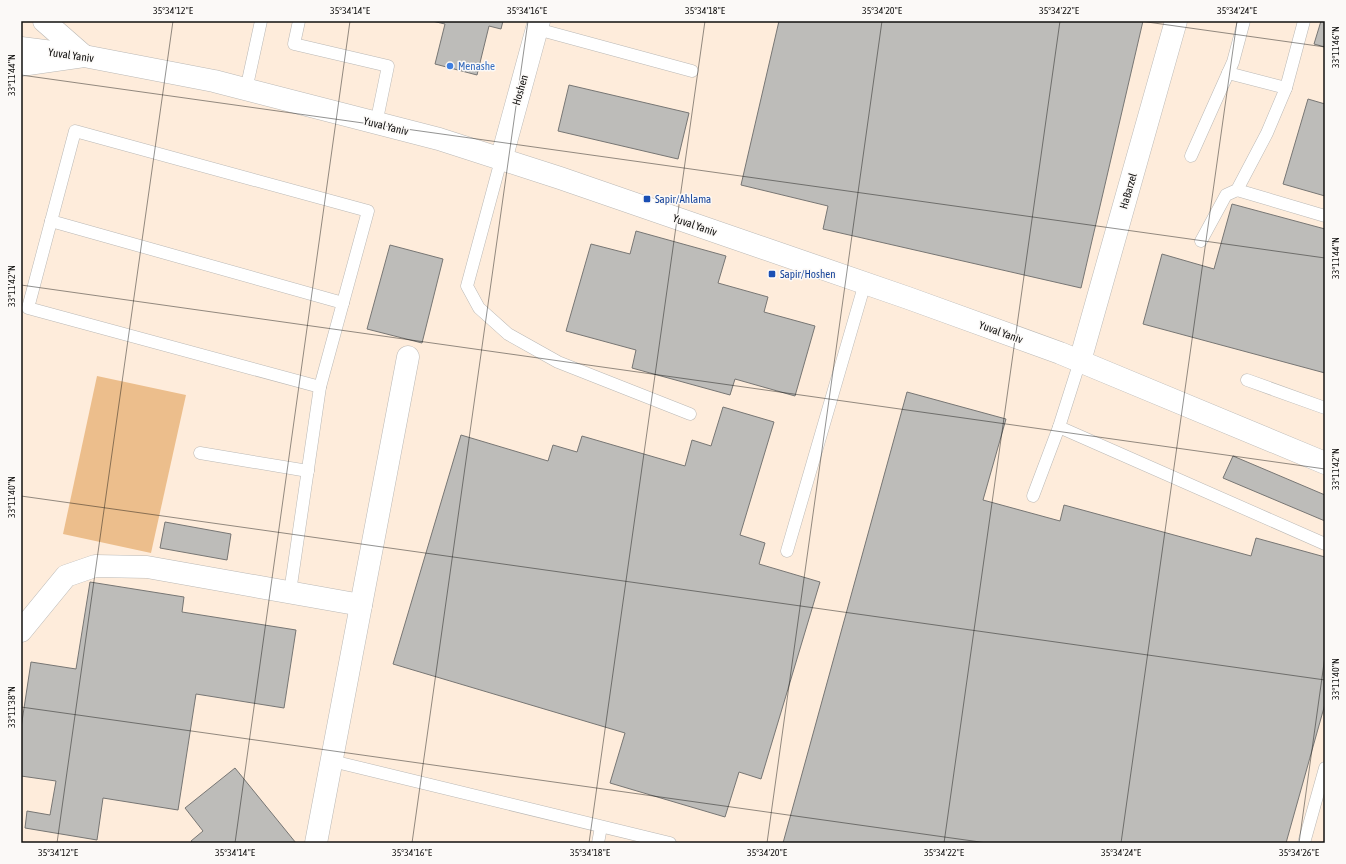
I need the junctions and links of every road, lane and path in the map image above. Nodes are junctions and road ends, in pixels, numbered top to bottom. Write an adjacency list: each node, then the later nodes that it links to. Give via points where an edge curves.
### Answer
1 (44, 21): 9 (main road)
2 (261, 21): 14 (lane)
3 (299, 21): 15 (lane, via 294,44 388,66)
4 (1176, 21): 25 (main road, HaBarzel)
5 (1244, 21): 12 (lane)
6 (1304, 21): 13 (lane)
7 (538, 25): 11 (lane); 17 (main road, Hoshen)
8 (21, 48): 9 (main road, Yuval Yaniv)
9 (84, 56): 10 (main road); 14 (main road, Yuval Yaniv, via 214,81)
10 (21, 66)
11 (692, 71)
12 (1228, 73): 13 (lane); 16 (lane)
13 (1286, 88): 18 (lane, via 1267,133)
14 (246, 90): 15 (main road, Yuval Yaniv)
15 (376, 124): 17 (main road, Yuval Yaniv, via 439,139)
16 (1191, 156)
17 (501, 160): 22 (main road, Yuval Yaniv); 29 (lane, via 467,286 479,308 508,334 558,362)
18 (1237, 190): 19 (lane); 21 (lane, via 1226,195)
19 (1325, 216)
20 (51, 221): 23 (lane); 23 (lane, via 76,131 368,211); 27 (lane, via 28,308)
21 (1201, 241)
22 (865, 283): 25 (main road, Yuval Yaniv); 36 (lane)
23 (343, 303): 27 (lane)
24 (408, 357): 38 (main road)
25 (1080, 362): 30 (lane); 32 (main road, Yuval Yaniv)
26 (1247, 380): 28 (lane)
27 (320, 387): 33 (lane)
28 (1325, 408)
29 (690, 414)
30 (1059, 427): 34 (lane); 35 (lane)
31 (200, 453): 33 (lane)
32 (1325, 463)
33 (308, 471): 37 (lane)
34 (1033, 496)
35 (1325, 544)
36 (787, 551)
37 (290, 592): 38 (main road); 39 (main road, via 147,567 95,566 66,576)
38 (361, 605): 40 (main road)
39 (21, 631)
40 (332, 761): 42 (lane); 43 (main road)
41 (1325, 768): 46 (lane)
42 (601, 827): 44 (lane); 45 (lane)
43 (316, 843)
44 (598, 843)
45 (670, 843)
46 (1304, 843)

